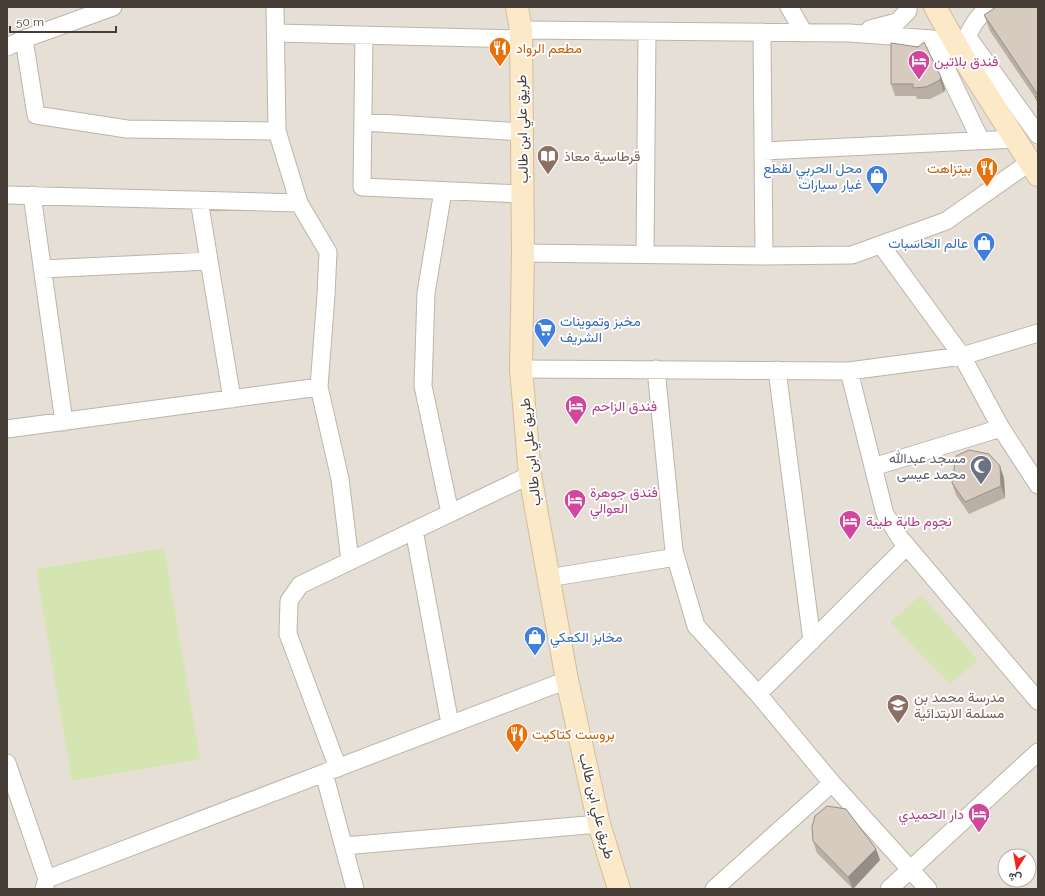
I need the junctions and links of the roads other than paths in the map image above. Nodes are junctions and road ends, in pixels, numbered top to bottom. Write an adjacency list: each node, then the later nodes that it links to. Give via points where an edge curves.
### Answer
1 (113, 7): 15 (street)
2 (275, 7): 11 (street)
3 (517, 7): 13 (main road, طريق علي ابن طالب)
4 (789, 7): 10 (street)
5 (908, 7): 12 (street, via 897,22)
6 (935, 7): 18 (main road)
7 (990, 7): 18 (street, via 973,24)
8 (647, 31): 9 (street); 13 (street); 35 (street)
9 (762, 32): 10 (street); 25 (street)
10 (804, 32): 12 (street)
11 (276, 33): 14 (street); 20 (street)
12 (849, 33): 16 (street)
13 (521, 35): 14 (street); 21 (main road, طريق علي ابن طالب)
14 (364, 36): 19 (street)
15 (24, 39): 17 (street); 20 (street, via 36,115 127,129)
16 (932, 39): 18 (street); 24 (street)
17 (7, 47)
18 (964, 48): 22 (street); 23 (main road)
19 (363, 122): 21 (street); 27 (street, via 362,187)
20 (277, 131): 32 (street)
21 (522, 132): 29 (main road, طريق علي ابن طالب)
22 (1038, 135)
23 (1016, 139): 24 (street); 26 (main road)
24 (981, 141): 25 (street)
25 (763, 151): 36 (street)
26 (1034, 168): 33 (street, via 946,221)
27 (443, 191): 29 (street); 53 (street, via 426,293 423,386)
28 (7, 194): 30 (street)
29 (522, 194): 34 (main road, طريق علي ابن طالب)
30 (32, 195): 31 (street); 38 (street)
31 (199, 200): 32 (street); 37 (street)
32 (299, 203): 45 (street, via 328,252)
33 (881, 245): 36 (street, via 852,255); 40 (street)
34 (523, 253): 35 (street); 41 (main road, طريق علي ابن طالب)
35 (645, 254): 36 (street)
36 (764, 256)
37 (209, 261): 38 (street); 46 (street)
38 (42, 269): 47 (street)
39 (1038, 333): 40 (street)
40 (962, 356): 44 (street); 48 (street)
41 (521, 369): 42 (street); 51 (main road, طريق علي ابن طالب)
42 (656, 369): 43 (street); 56 (street)
43 (777, 370): 44 (street); 59 (street)
44 (849, 371): 50 (street)
45 (319, 387): 46 (street); 57 (street, via 340,479)
46 (232, 399): 47 (street)
47 (64, 422): 49 (street)
48 (1001, 428): 50 (street); 52 (street)
49 (7, 430)
50 (873, 467): 55 (street, via 885,514)
51 (530, 475): 53 (street); 58 (main road, طريق علي ابن طالب)
52 (1038, 484)
53 (450, 513): 54 (street)
54 (414, 530): 57 (street); 63 (street)
55 (907, 546): 59 (street); 62 (street)
56 (676, 557): 58 (street); 61 (street, via 696,626)
57 (350, 561): 66 (street, via 300,585 289,601 288,634)
58 (548, 578): 60 (main road, طريق علي ابن طالب)
59 (812, 641): 61 (street)
60 (567, 680): 63 (street); 68 (main road, طريق علي ابن طالب)
61 (758, 694): 67 (street)
62 (1038, 701)
63 (450, 724): 66 (street)
64 (1038, 752): 70 (street)
65 (7, 763): 71 (street)
66 (331, 770): 69 (street); 71 (street)
67 (832, 783): 70 (street); 74 (street)
68 (600, 824): 69 (street); 73 (main road, طريق علي ابن طالب)
69 (344, 846): 72 (street)
70 (910, 870): 75 (street); 76 (street)
71 (46, 884)
72 (355, 889)
73 (619, 889)
74 (714, 889)
75 (889, 889)
76 (928, 889)

